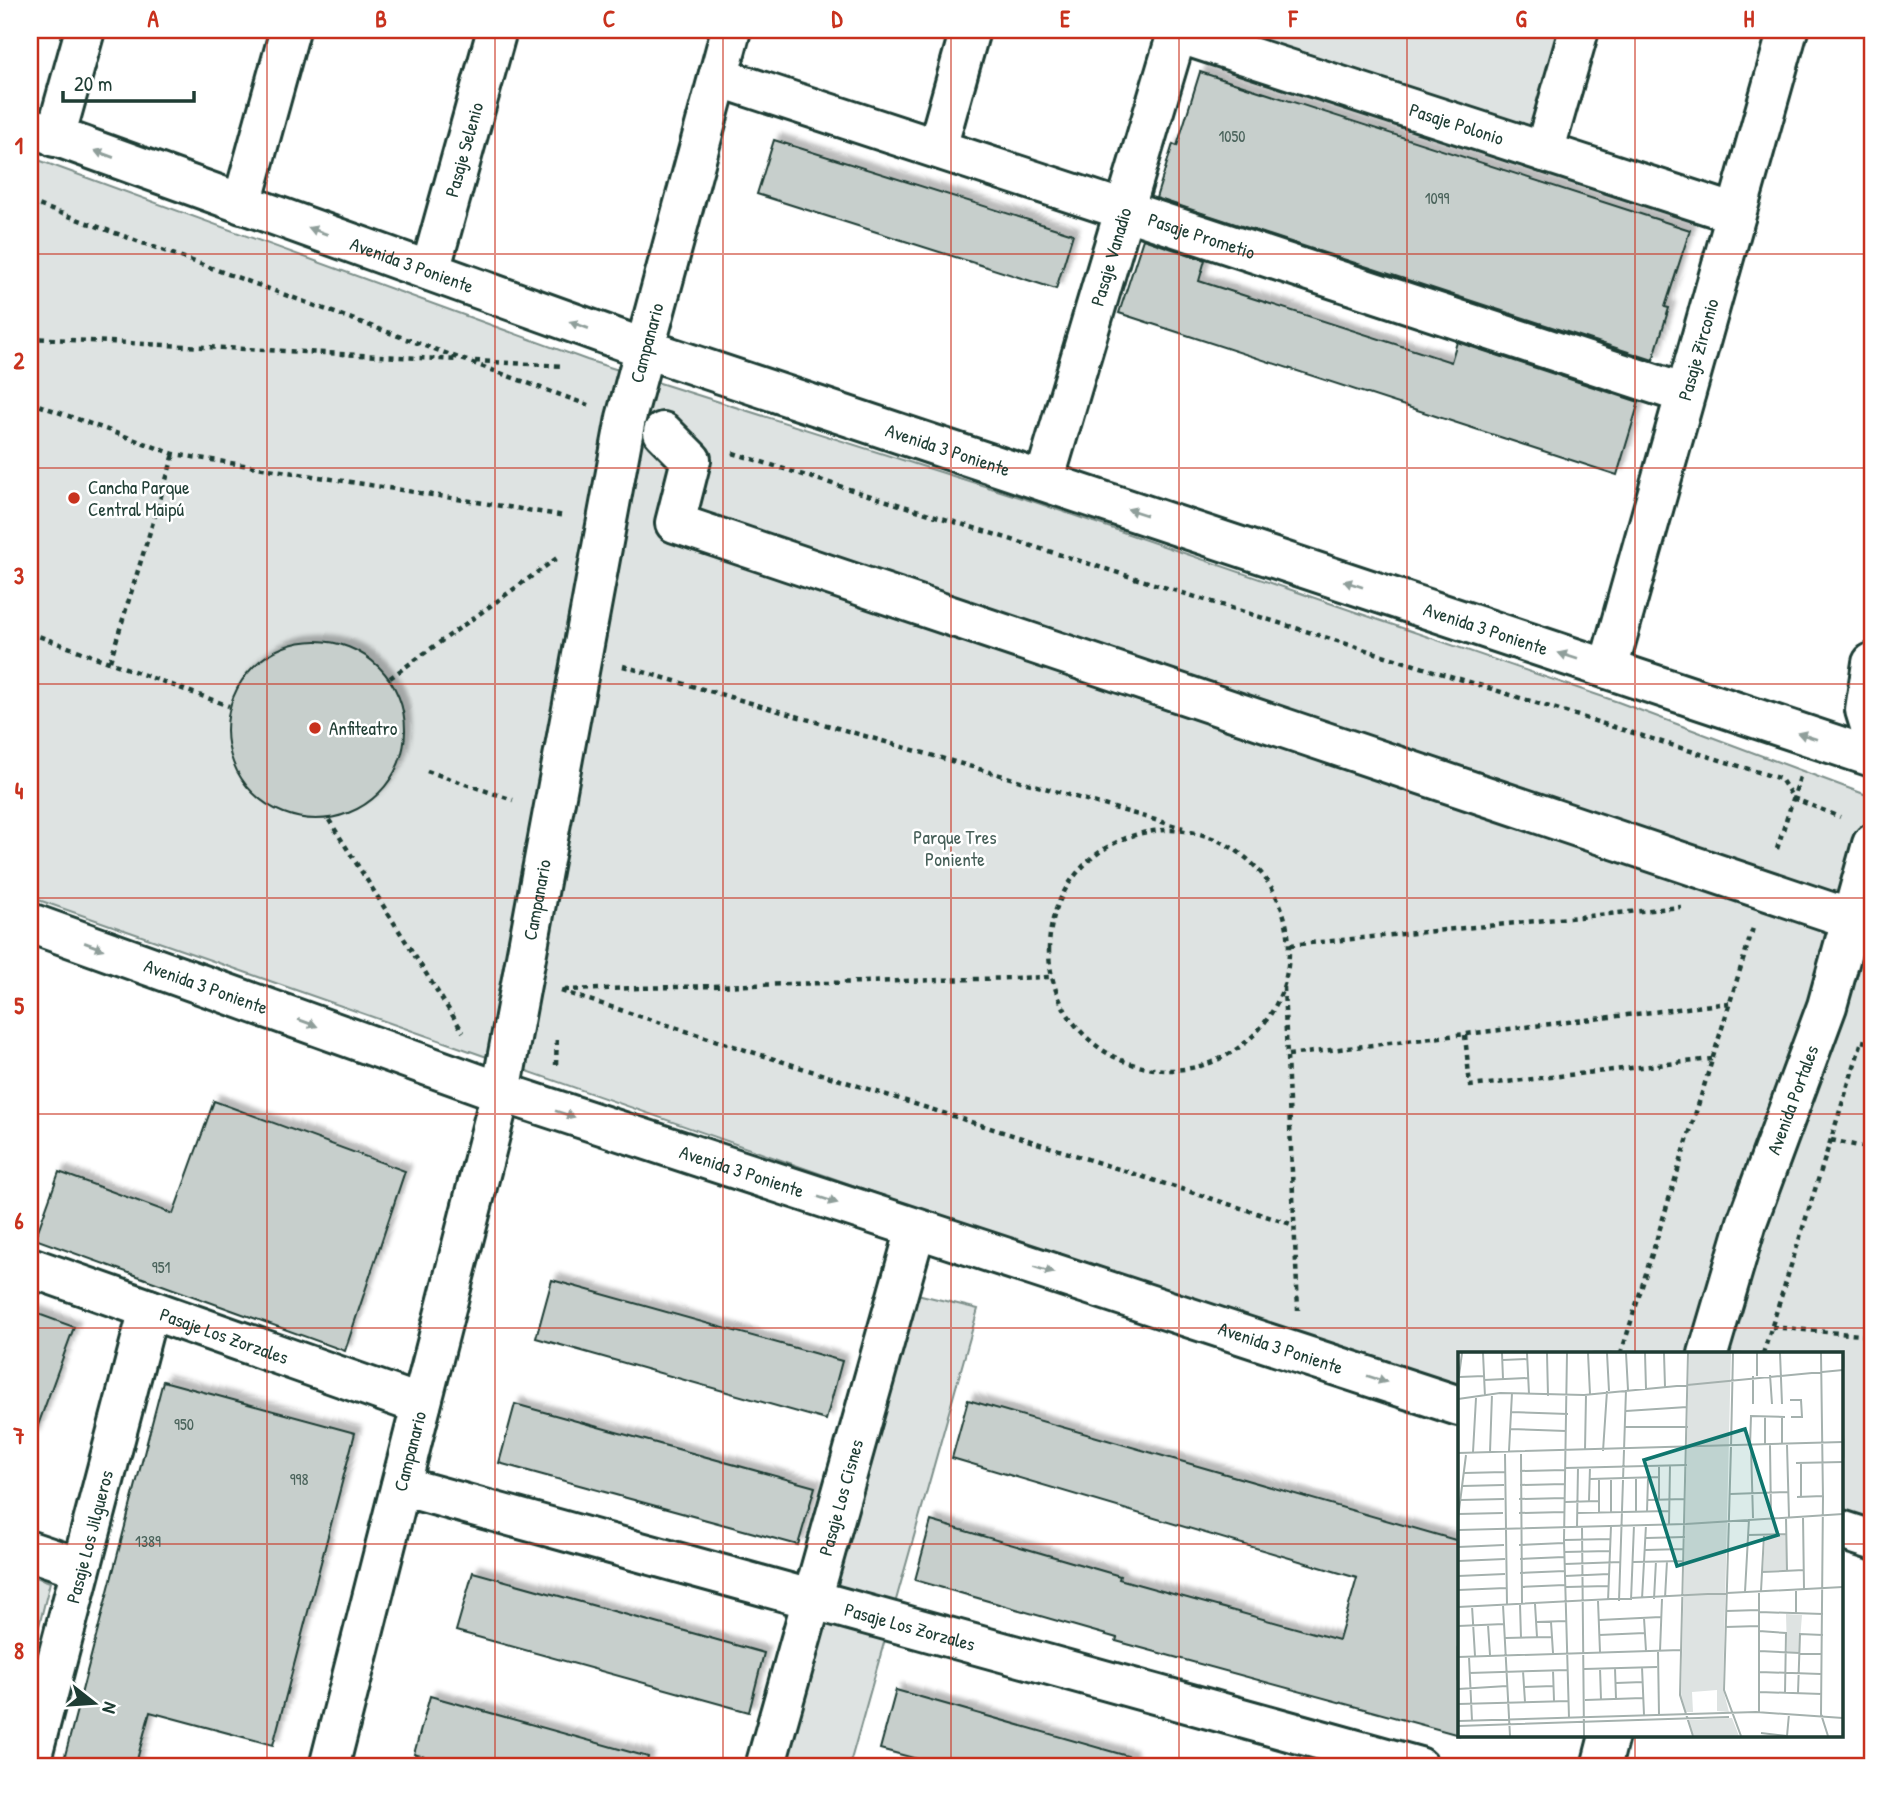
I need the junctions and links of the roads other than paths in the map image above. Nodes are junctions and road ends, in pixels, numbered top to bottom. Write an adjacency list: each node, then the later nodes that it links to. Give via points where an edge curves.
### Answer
1 (85, 30): 10 (street)
2 (290, 30): 13 (street)
3 (497, 30): 16 (street, Pasaje Selenio)
4 (731, 30): 9 (street, Campanario)
5 (970, 30): 11 (street)
6 (1579, 30): 12 (street)
7 (1788, 30): 15 (street, Pasaje Zirconio)
8 (1177, 31): 12 (street, Pasaje Polonio); 14 (street, Pasaje Vanadio)
9 (718, 77): 11 (street, Pasaje Prometio); 17 (street, Campanario)
10 (42, 132): 13 (street, Avenida 3 Poniente, one-way to 10)
11 (937, 148): 14 (street, Pasaje Prometio)
12 (1544, 152): 15 (street, Pasaje Polonio)
13 (242, 204): 16 (street, Avenida 3 Poniente, one-way to 13)
14 (1125, 209): 18 (street, Pasaje Prometio); 20 (street, Pasaje Vanadio)
15 (1736, 214): 18 (street, Pasaje Zirconio)
16 (430, 271): 17 (street, Avenida 3 Poniente, one-way to 16)
17 (643, 348): 20 (street, Avenida 3 Poniente); 28 (street, Campanario)
18 (1685, 394): 22 (street, Pasaje Zirconio)
19 (663, 432): 27 (street, via 691,460 675,523)
20 (1044, 481): 22 (street, Avenida 3 Poniente, one-way to 20)
21 (1872, 663): 23 (street, via 1865,710)
22 (1608, 669): 24 (street, Avenida 3 Poniente, one-way to 22)
23 (1872, 733)
24 (1872, 757)
25 (1859, 832): 27 (street, Avenida Portales)
26 (30, 923): 28 (street, Avenida 3 Poniente, one-way to 28)
27 (1861, 923): 32 (street, Avenida Portales, via 1747,1222)
28 (500, 1093): 29 (street, Avenida 3 Poniente, one-way to 29); 33 (street, Campanario)
29 (916, 1228): 34 (street, Avenida 3 Poniente, one-way to 34); 40 (street, Pasaje Los Cisnes)
30 (30, 1267): 31 (street, Pasaje Los Zorzales)
31 (149, 1309): 33 (street, Pasaje Los Zorzales); 39 (street, Pasaje Los Jilgueros)
32 (1709, 1352)
33 (421, 1405): 35 (street, Campanario)
34 (1458, 1406)
35 (401, 1486): 40 (street, Pasaje Los Zorzales); 43 (street, Campanario)
36 (1842, 1530): 37 (street)
37 (1872, 1541)
38 (30, 1551): 39 (street)
39 (80, 1569): 42 (street, Pasaje Los Jilgueros)
40 (812, 1600): 44 (street, Pasaje Los Cisnes); 45 (street, Pasaje Los Zorzales)
41 (1608, 1738): 46 (street)
42 (30, 1763)
43 (329, 1767)
44 (765, 1767)
45 (1419, 1767)
46 (1601, 1767)

